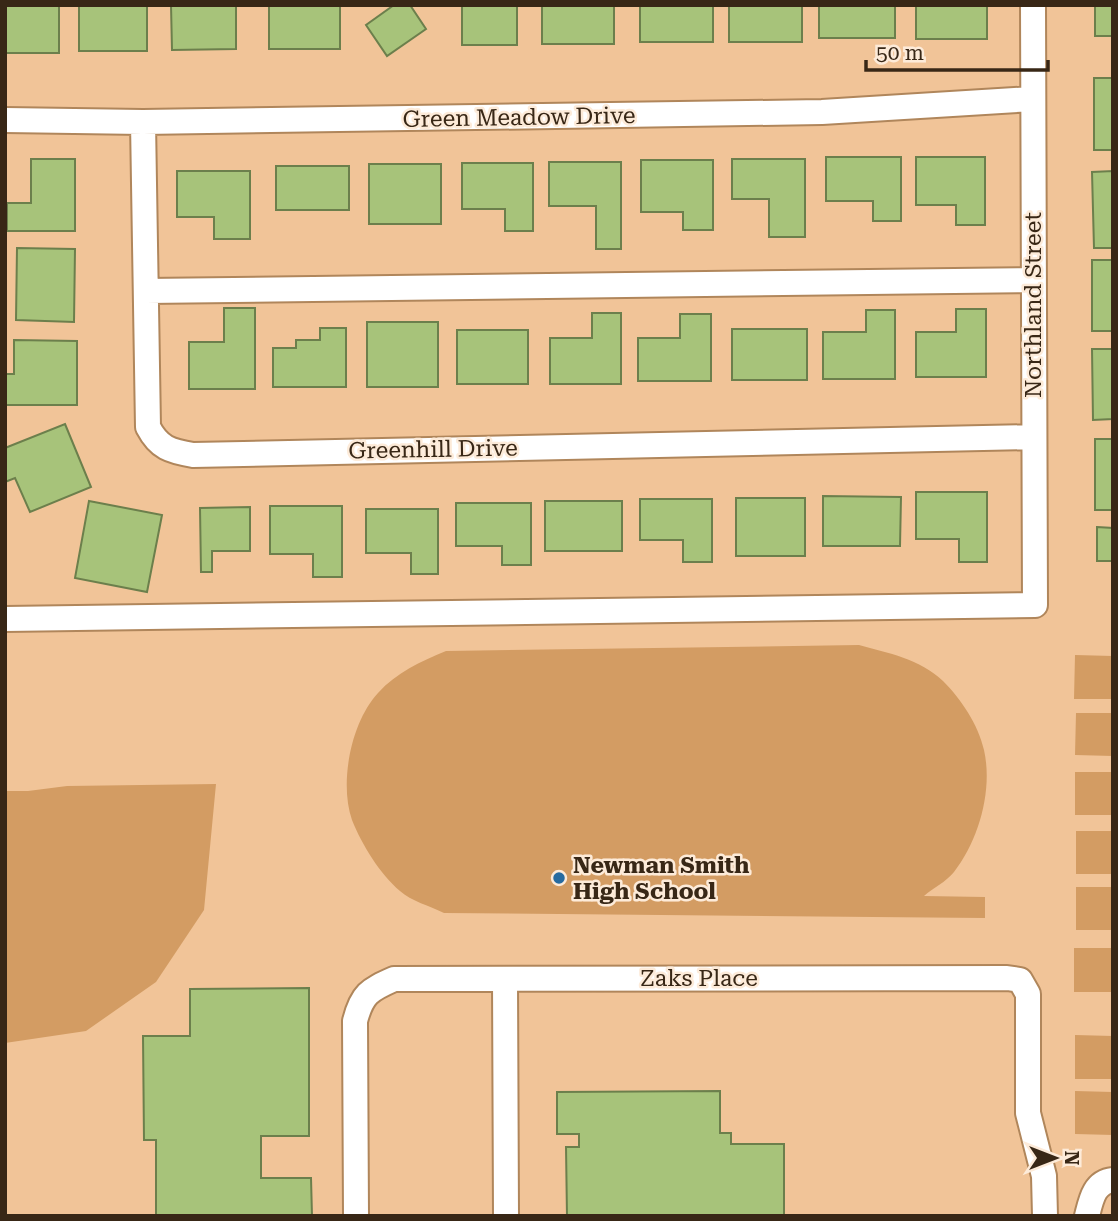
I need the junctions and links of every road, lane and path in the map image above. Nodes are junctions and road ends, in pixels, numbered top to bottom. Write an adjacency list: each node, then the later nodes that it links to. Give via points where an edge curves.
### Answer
1 (1033, 5): 2 (street, Northland Street)
2 (1032, 99): 4 (street, Green Meadow Drive, via 822,112); 5 (street, Northland Street)
3 (5, 120): 4 (street, Green Meadow Drive)
4 (143, 122): 6 (street, Greenhill Drive)
5 (1033, 280): 6 (street); 7 (street, Northland Street)
6 (146, 290): 7 (street, Greenhill Drive, via 148,427 156,442 193,455)
7 (1034, 437): 8 (street, Northland Street, via 1035,605)
8 (5, 619)
9 (505, 979): 11 (street, Zaks Place, via 394,979 360,1002 355,1021); 12 (street); 13 (street, Zaks Place, via 1020,980 1027,994 1027,1113 1044,1176)
10 (1113, 1180): 14 (street, via 1093,1192)
11 (356, 1216)
12 (506, 1216)
13 (1045, 1216)
14 (1087, 1216)

